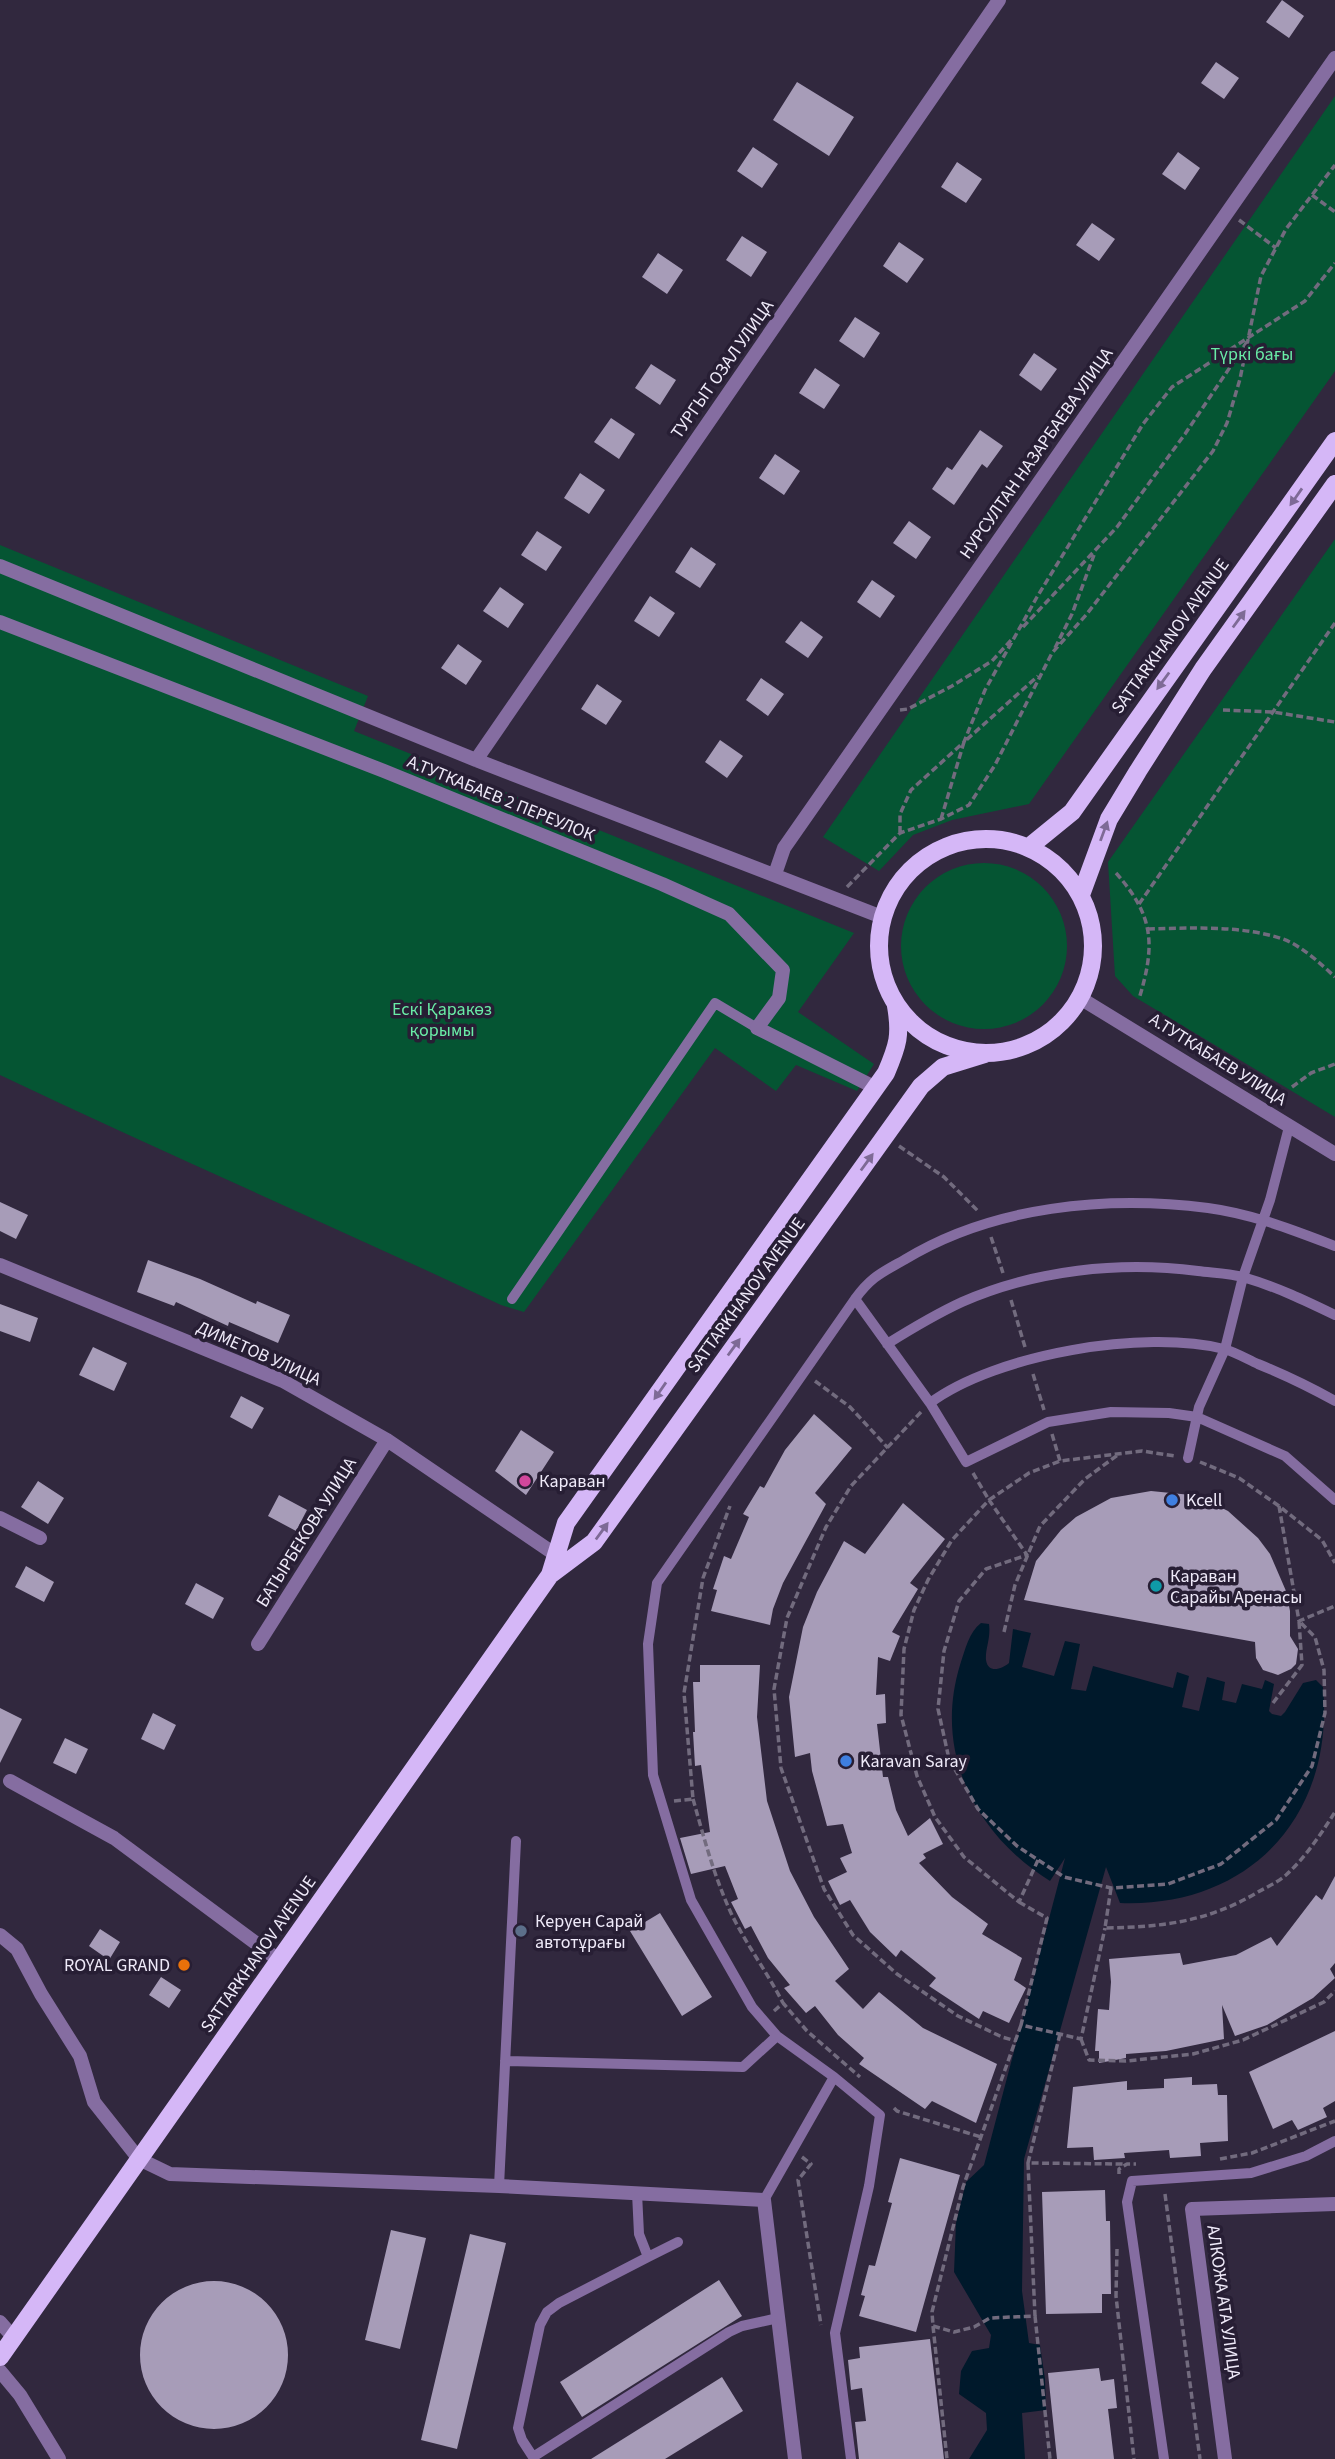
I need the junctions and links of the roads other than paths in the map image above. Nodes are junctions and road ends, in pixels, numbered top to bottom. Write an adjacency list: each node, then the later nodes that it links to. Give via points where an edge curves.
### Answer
1 (999, 0): 7 (street, ТУРГЫТ ОЗАЛ УЛИЦА)
2 (1335, 58): 9 (street, НУРСУЛТАН НАЗАРБАЕВА УЛИЦА, via 784,848)
3 (1335, 441): 8 (main road, SATTARKHANOV AVENUE, one-way to 8, via 1072,812)
4 (1335, 484): 10 (main road, one-way to 4, via 1109,819 1164,728)
5 (0, 566): 7 (street)
6 (0, 622): 14 (street, А.ТУТКАБАЕВ 2 ПЕРЕУЛОК, via 372,766 729,914 783,970 779,998)
7 (476, 760): 9 (street)
8 (1029, 847): 10 (main road, via 1059,867); 11 (main road, via 993,838 939,848 898,884)
9 (775, 874): 11 (street)
10 (1081, 895): 12 (main road, via 1093,947)
11 (882, 917): 13 (main road, via 881,972)
12 (1080, 998): 15 (main road, via 1060,1024 1040,1039 1018,1049); 17 (street, А.ТУТКАБАЕВ УЛИЦА)
13 (896, 1006): 15 (main road, via 937,1042); 16 (main road, SATTARKHANOV AVENUE, via 900,1029 896,1049)
14 (757, 1028): 16 (street); 23 (lane, via 715,1003)
15 (985, 1054): 37 (main road, SATTARKHANOV AVENUE, one-way to 15, via 594,1542 921,1086 943,1068)
16 (876, 1088): 36 (main road, SATTARKHANOV AVENUE, one-way to 36, via 566,1523)
17 (1289, 1127): 18 (street, А.ТУТКАБАЕВ УЛИЦА); 19 (lane)
18 (1335, 1154)
19 (1262, 1219): 20 (lane); 22 (lane); 24 (lane, via 1209,1208 1140,1202 1014,1216 919,1250 867,1281)
20 (1335, 1246)
21 (0, 1265): 31 (street, ДИМЕТОВ УЛИЦА, via 283,1381)
22 (1243, 1277): 25 (lane); 26 (lane, via 1160,1267 1063,1273 1007,1285 962,1302); 27 (lane)
23 (512, 1299)
24 (855, 1299): 26 (lane); 43 (lane, via 657,1583 648,1644 653,1775 691,1900 752,2007)
25 (1335, 1315)
26 (887, 1344): 29 (lane)
27 (1225, 1349): 28 (lane); 29 (lane, via 1143,1341 1105,1344 1029,1360 945,1392); 30 (lane)
28 (1335, 1401)
29 (930, 1403): 30 (lane, via 966,1462 1048,1422 1111,1412)
30 (1197, 1417): 32 (lane); 33 (lane, via 1285,1456)
31 (387, 1440): 36 (street, ДИМЕТОВ УЛИЦА); 38 (street, БАТЫРБЕКОВА УЛИЦА)
32 (1188, 1458)
33 (1335, 1500)
34 (0, 1518): 35 (street)
35 (40, 1538)
36 (556, 1555): 37 (main road, SATTARKHANOV AVENUE)
37 (550, 1575): 42 (main road, SATTARKHANOV AVENUE)
38 (258, 1644)
39 (10, 1781): 42 (street, via 114,1838)
40 (516, 1841): 44 (lane)
41 (0, 1935): 47 (street, via 18,1949 80,2056 94,2102)
42 (280, 1961): 47 (main road, SATTARKHANOV AVENUE)
43 (777, 2036): 44 (lane, via 743,2067); 45 (lane)
44 (505, 2062): 48 (lane)
45 (834, 2077): 50 (lane); 62 (lane, via 880,2115 869,2186 835,2333)
46 (1335, 2141): 63 (lane, via 1306,2156 1251,2173 1132,2181 1127,2202)
47 (139, 2159): 48 (street, via 170,2174); 56 (main road, SATTARKHANOV AVENUE)
48 (499, 2186): 49 (street)
49 (637, 2193): 50 (street); 53 (lane, via 639,2234)
50 (764, 2200): 54 (street)
51 (1335, 2204): 64 (street, АЛКОЖА АТА УЛИЦА, via 1192,2209)
52 (678, 2242): 53 (lane)
53 (648, 2257): 59 (lane, via 559,2303 540,2325 518,2428)
54 (778, 2318): 59 (lane, via 729,2333); 61 (street)
55 (0, 2322): 56 (street)
56 (14, 2339): 57 (main road, SATTARKHANOV AVENUE)
57 (0, 2357)
58 (0, 2371): 60 (street)
59 (534, 2458)
60 (59, 2459)
61 (795, 2459)
62 (851, 2459)
63 (1164, 2459)
64 (1225, 2459)

